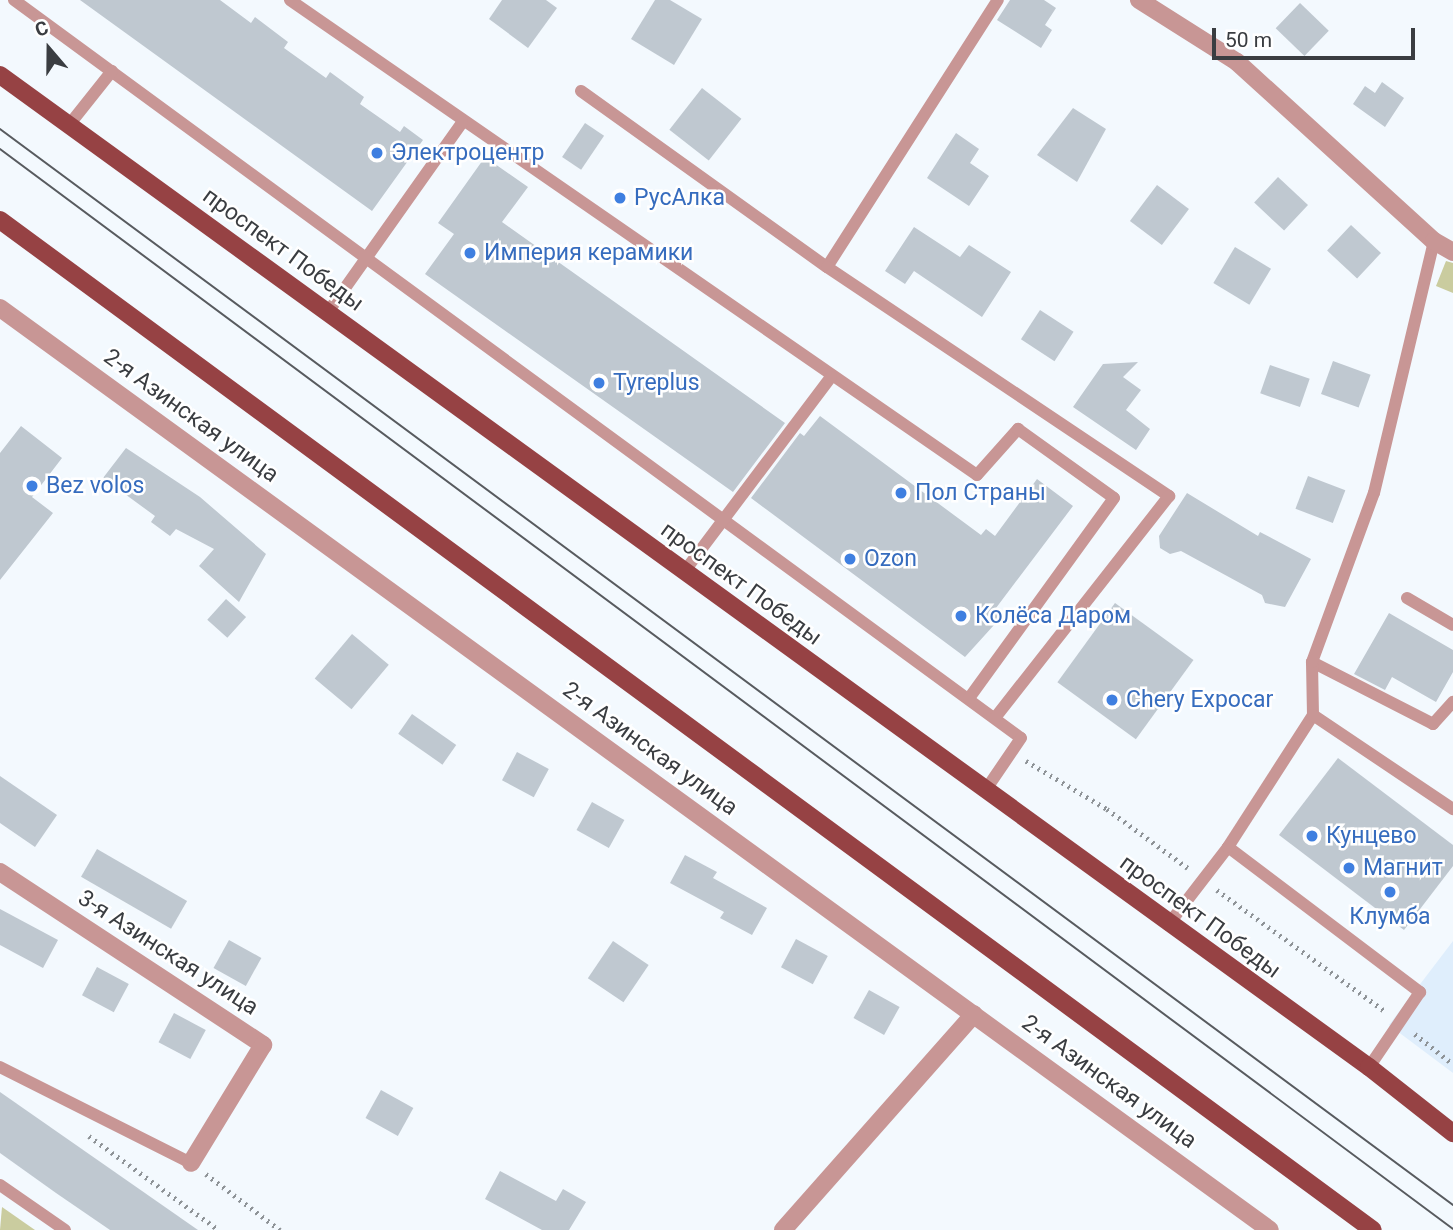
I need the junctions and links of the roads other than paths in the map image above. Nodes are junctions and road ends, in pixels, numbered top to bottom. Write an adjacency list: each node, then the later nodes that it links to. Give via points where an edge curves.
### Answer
1 (14, 0): 5 (lane)
2 (290, 0): 8 (lane)
3 (998, 0): 14 (lane)
4 (1139, 0): 11 (street, via 1237,62)
5 (111, 71): 9 (lane); 13 (lane)
6 (0, 75): 9 (main road, проспект Победы)
7 (581, 91): 14 (lane)
8 (462, 123): 13 (lane); 17 (lane)
9 (69, 125): 16 (main road, проспект Победы)
10 (0, 220): 41 (main road)
11 (1434, 241): 12 (street); 22 (lane, via 1374,494)
12 (1453, 251)
13 (366, 258): 16 (lane); 18 (lane)
14 (827, 267): 26 (lane, via 1169,495)
15 (0, 308): 32 (street, 2-я Азинская улица)
16 (328, 312): 19 (main road, проспект Победы)
17 (831, 377): 18 (lane); 23 (lane, via 977,475 1018,429 1114,498)
18 (724, 519): 19 (lane); 23 (lane)
19 (684, 572): 27 (main road, проспект Победы)
20 (1407, 598): 21 (lane)
21 (1453, 625)
22 (1312, 662): 24 (lane, via 1433,724); 25 (lane)
23 (969, 698): 26 (lane)
24 (1453, 702)
25 (1313, 715): 28 (lane); 29 (lane)
26 (995, 718): 27 (lane, via 1021,738)
27 (985, 791): 31 (main road, проспект Победы)
28 (1453, 809)
29 (1228, 846): 31 (lane); 34 (lane, via 1420,992)
30 (0, 872): 36 (street, 3-я Азинская улица, via 263,1045)
31 (1168, 925): 34 (main road, проспект Победы)
32 (974, 1014): 38 (street, 2-я Азинская улица); 40 (street)
33 (0, 1067): 36 (lane)
34 (1369, 1067): 35 (main road, проспект Победы)
35 (1453, 1133)
36 (191, 1163)
37 (0, 1185): 39 (lane)
38 (1266, 1229)
39 (65, 1230)
40 (783, 1230)
41 (1373, 1230)

